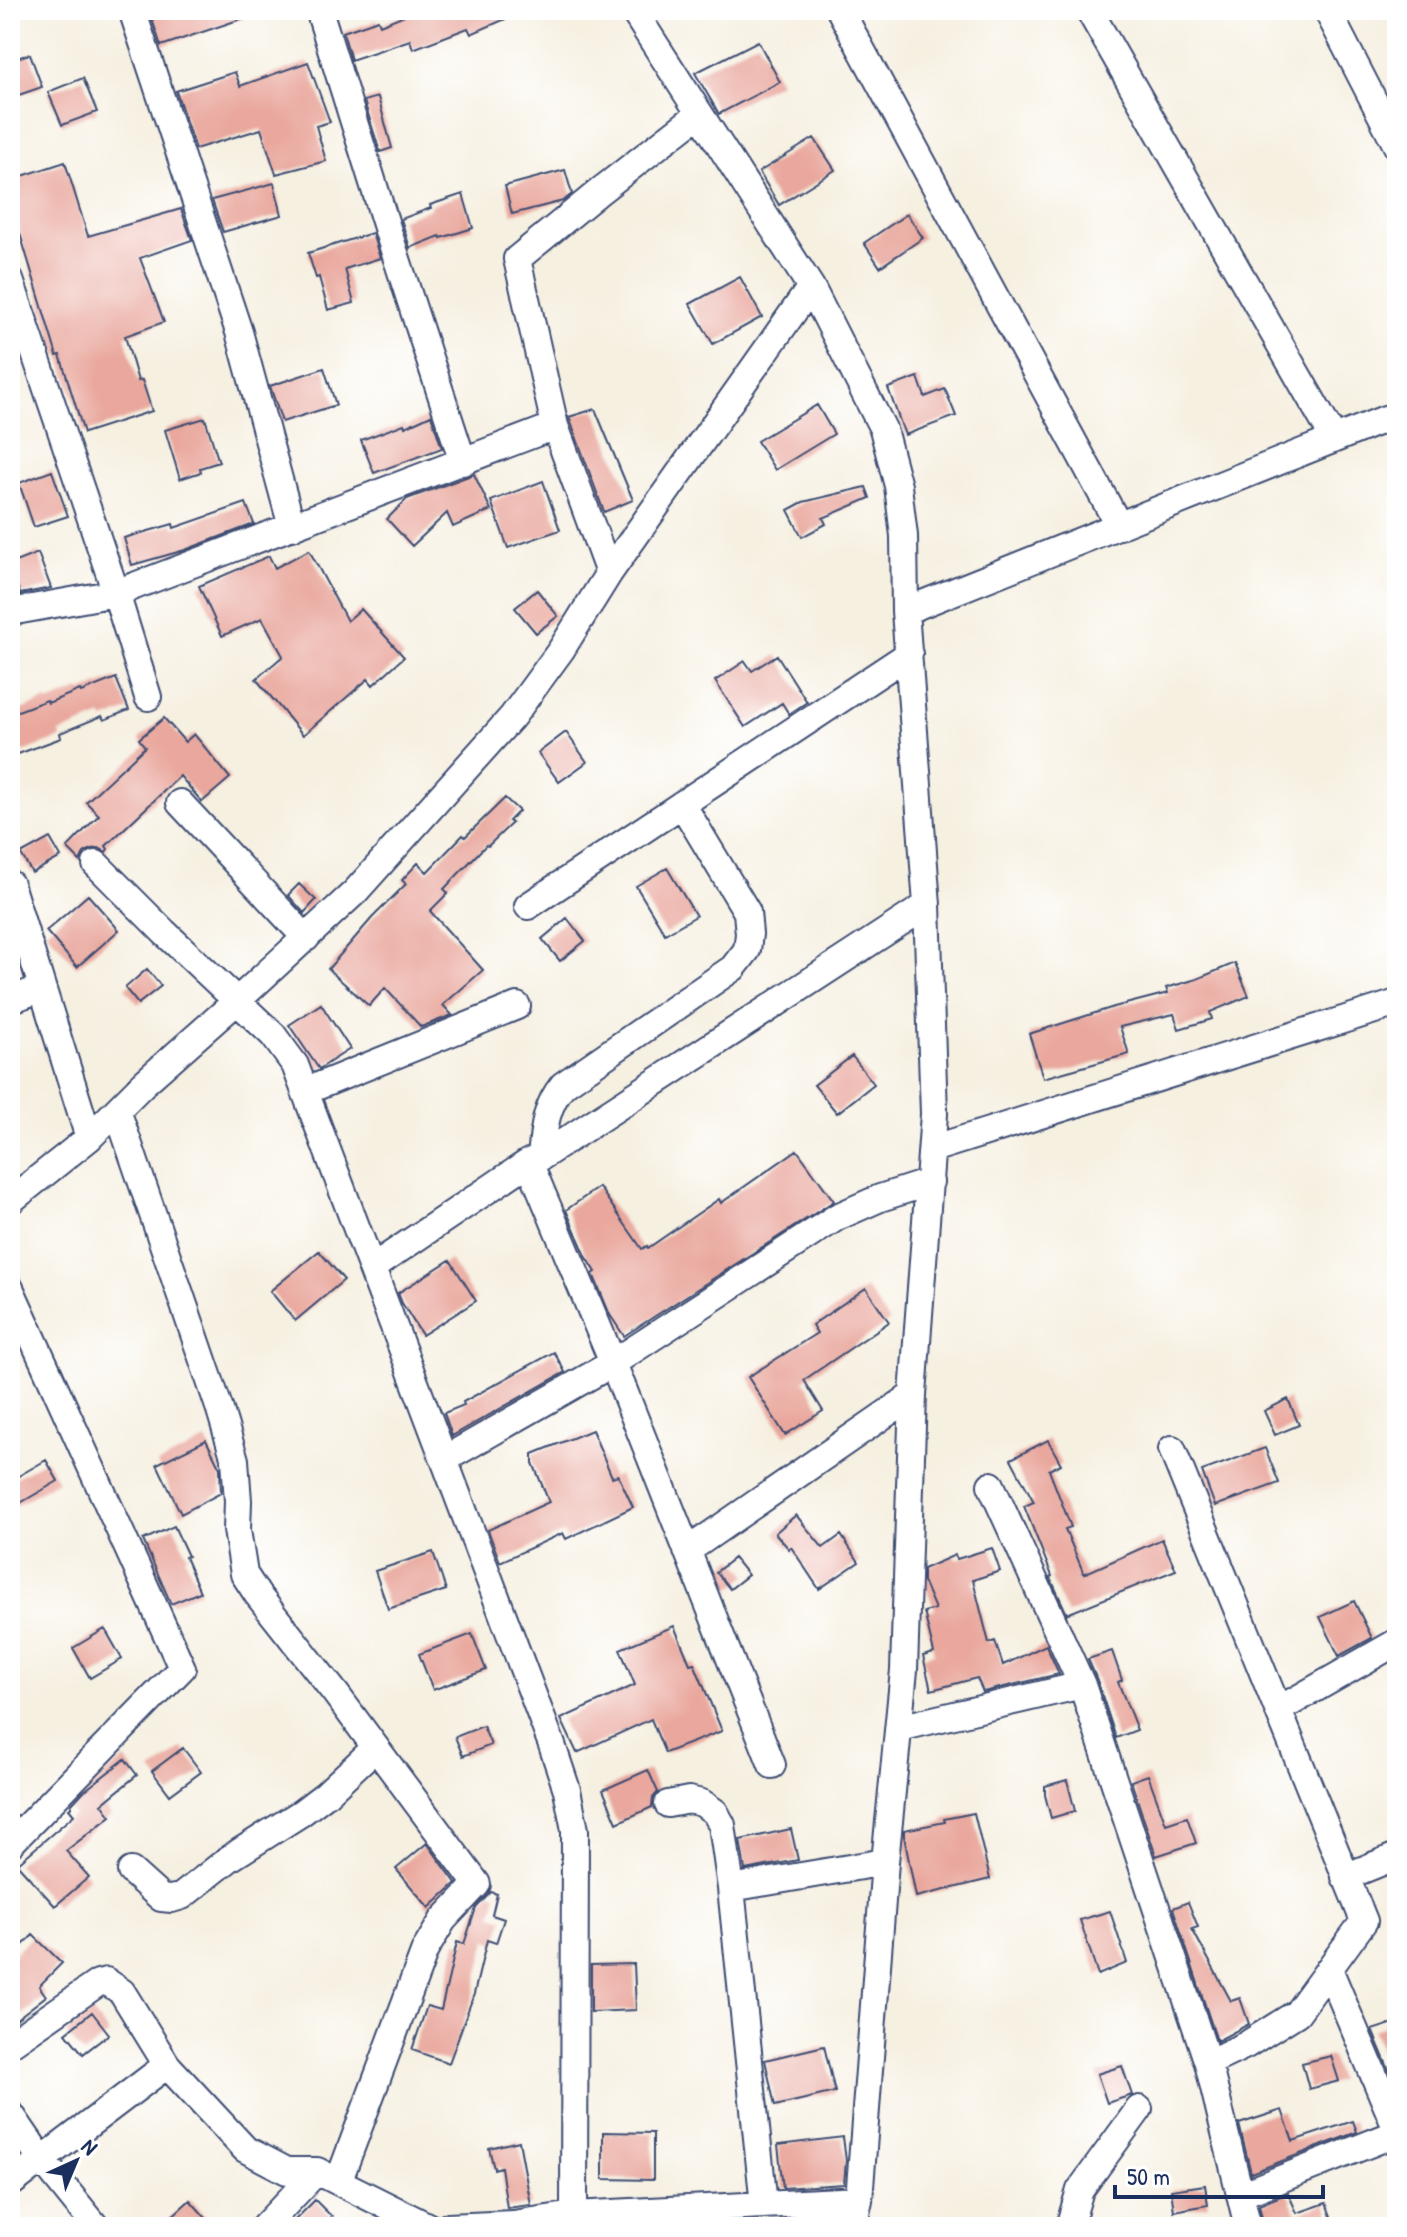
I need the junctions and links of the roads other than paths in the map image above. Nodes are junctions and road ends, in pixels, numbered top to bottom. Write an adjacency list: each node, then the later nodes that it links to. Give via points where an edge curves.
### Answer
1 (132, 10): 16 (street, via 239,332)
2 (319, 10): 14 (street)
3 (633, 10): 7 (street)
4 (840, 10): 15 (street)
5 (1089, 10): 13 (street)
6 (1327, 10): 8 (street)
7 (699, 114): 10 (street); 12 (street, via 517,259)
8 (1397, 145)
9 (10, 280): 18 (street)
10 (811, 287): 17 (street); 19 (street, via 883,429 898,486)
11 (1397, 416): 13 (street)
12 (555, 426): 14 (street); 17 (street)
13 (1334, 439): 15 (street)
14 (463, 462): 16 (street)
15 (1119, 526): 19 (street)
16 (292, 527): 18 (street)
17 (609, 573): 29 (street, via 512,717 355,892)
18 (116, 593): 20 (street); 22 (street)
19 (905, 611): 21 (street)
20 (10, 612)
21 (909, 654): 24 (street); 27 (street)
22 (148, 697)
23 (180, 803): 29 (street)
24 (682, 804): 28 (street); 39 (street, via 747,912 747,950 733,968 563,1085 546,1112)
25 (96, 864): 32 (street)
26 (10, 884): 30 (street)
27 (927, 905): 38 (street); 39 (street)
28 (528, 906)
29 (306, 938): 32 (street)
30 (42, 988): 31 (street); 37 (street)
31 (10, 1000)
32 (238, 1000): 35 (street, via 273,1035); 36 (street)
33 (1397, 1003): 38 (street)
34 (517, 1006): 35 (street)
35 (306, 1091): 42 (street)
36 (117, 1110): 37 (street); 54 (street, via 235,1460 244,1574)
37 (89, 1138): 41 (street)
38 (932, 1149): 40 (street)
39 (535, 1159): 42 (street); 44 (street)
40 (930, 1182): 44 (street, via 837,1217); 45 (street)
41 (10, 1201)
42 (373, 1267): 47 (street)
43 (10, 1288): 57 (street, via 182,1668)
44 (613, 1363): 47 (street); 49 (street)
45 (913, 1395): 49 (street); 53 (street)
46 (1172, 1449): 52 (street)
47 (445, 1459): 76 (street, via 552,1745 575,1830)
48 (991, 1485): 51 (street)
49 (687, 1551): 55 (street)
50 (1397, 1642): 52 (street)
51 (1082, 1685): 53 (street); 65 (street)
52 (1278, 1710): 61 (street)
53 (899, 1728): 59 (street)
54 (375, 1748): 60 (street, via 326,1794 182,1896 161,1898); 71 (street, via 477,1884 443,1920 425,1950)
55 (772, 1765)
56 (668, 1804): 62 (street, via 689,1800 715,1812 722,1825)
57 (10, 1844)
58 (1397, 1856): 61 (street)
59 (885, 1862): 62 (street); 74 (street)
60 (131, 1871)
61 (1345, 1877): 63 (street, via 1364,1921)
62 (731, 1888): 75 (street)
63 (1329, 1969): 65 (street, via 1297,2013); 69 (street)
64 (10, 2044): 66 (street, via 106,1981 122,1992)
65 (1208, 2063): 73 (street)
66 (167, 2065): 70 (street); 71 (street, via 245,2149 287,2171)
67 (1139, 2109): 82 (street, via 1080,2190)
68 (10, 2113): 70 (street)
69 (1397, 2132): 73 (street)
70 (42, 2160): 72 (street); 77 (street)
71 (328, 2176): 78 (street); 79 (street)
72 (10, 2184)
73 (1240, 2195): 83 (street)
74 (859, 2200): 75 (street); 81 (street)
75 (764, 2205): 76 (street)
76 (574, 2215): 80 (street)
77 (96, 2227)
78 (264, 2227)
79 (429, 2227)
80 (448, 2227)
81 (853, 2227)
82 (1069, 2227)
83 (1248, 2227)

